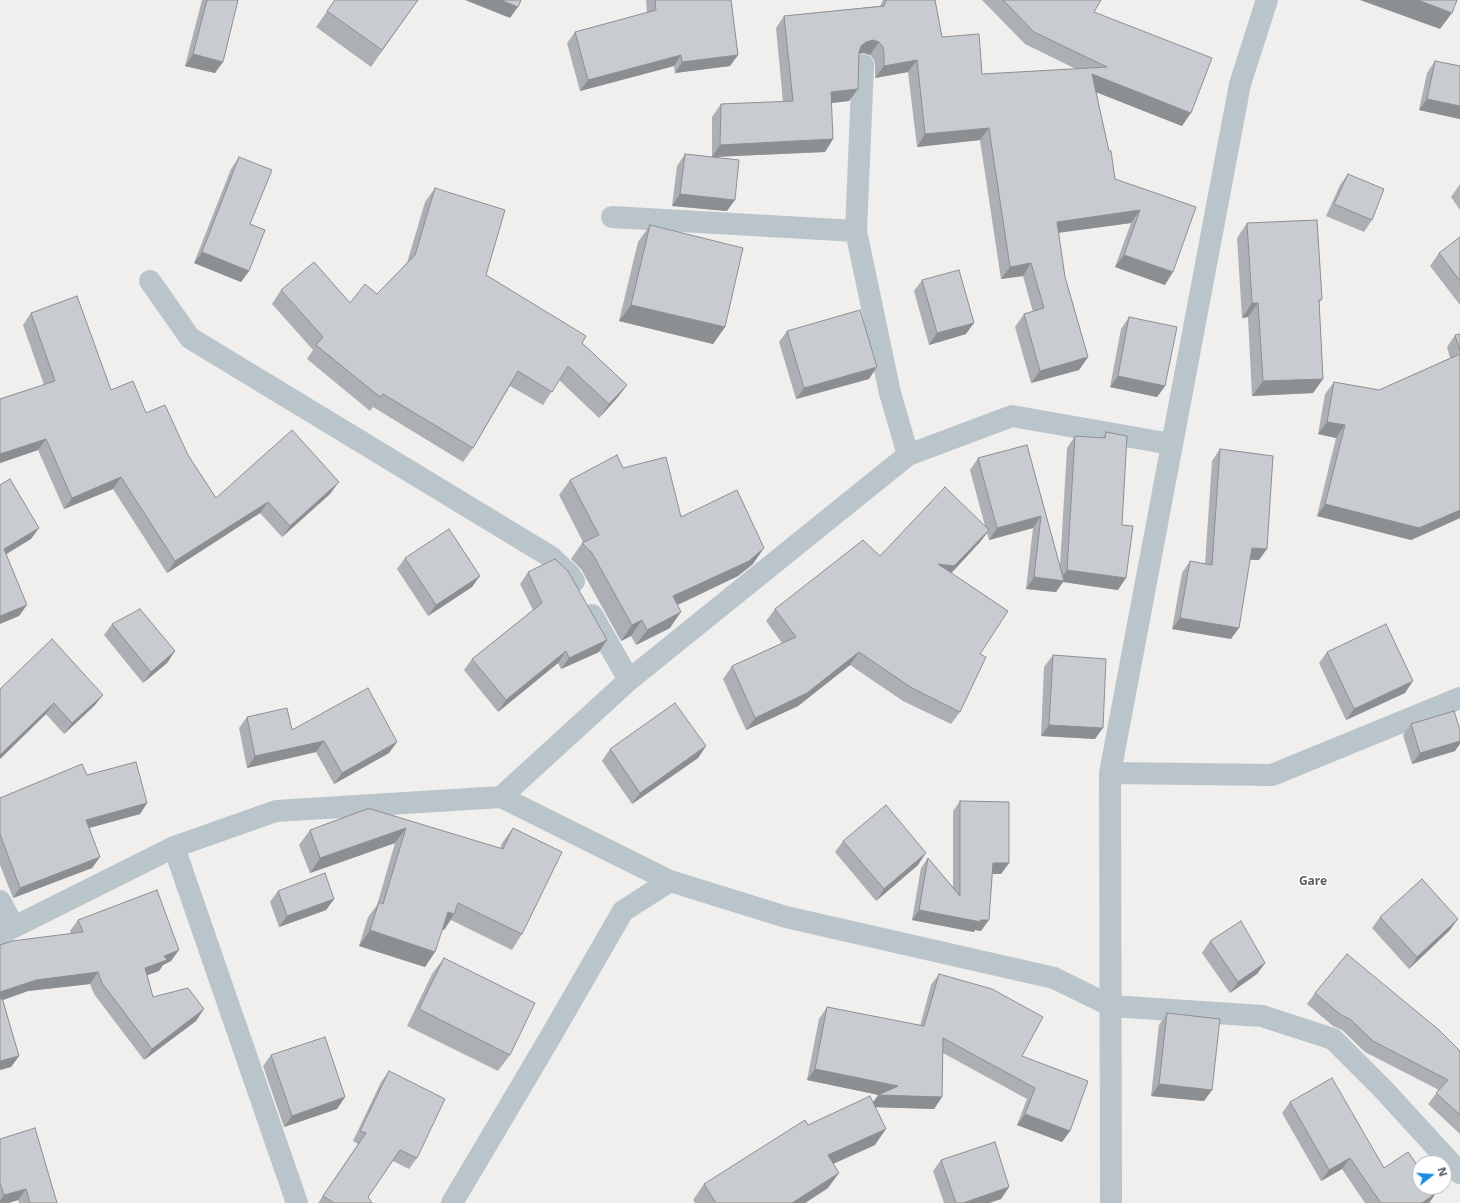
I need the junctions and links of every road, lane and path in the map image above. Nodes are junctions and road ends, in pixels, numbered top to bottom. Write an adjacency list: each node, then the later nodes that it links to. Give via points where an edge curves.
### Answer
1 (1267, 0): 6 (street, via 1240,84)
2 (863, 65): 4 (street)
3 (612, 217): 4 (street)
4 (856, 230): 7 (street, via 890,393)
5 (150, 281): 8 (street, via 190,338 551,558 570,575)
6 (1171, 444): 7 (street, via 1012,416); 10 (street)
7 (908, 455): 8 (street)
8 (629, 680): 11 (street)
9 (1460, 698): 10 (street, via 1272,775)
10 (1110, 773): 16 (street)
11 (501, 797): 12 (street, via 276,811); 13 (street)
12 (174, 847): 15 (street); 18 (street)
13 (670, 881): 16 (street, via 786,917 1054,978); 19 (street, via 623,911)
14 (0, 901): 15 (street)
15 (7, 930)
16 (1111, 1006): 17 (street, via 1262,1016 1333,1039); 20 (street)
17 (1460, 1173)
18 (297, 1203)
19 (452, 1203)
20 (1111, 1203)

